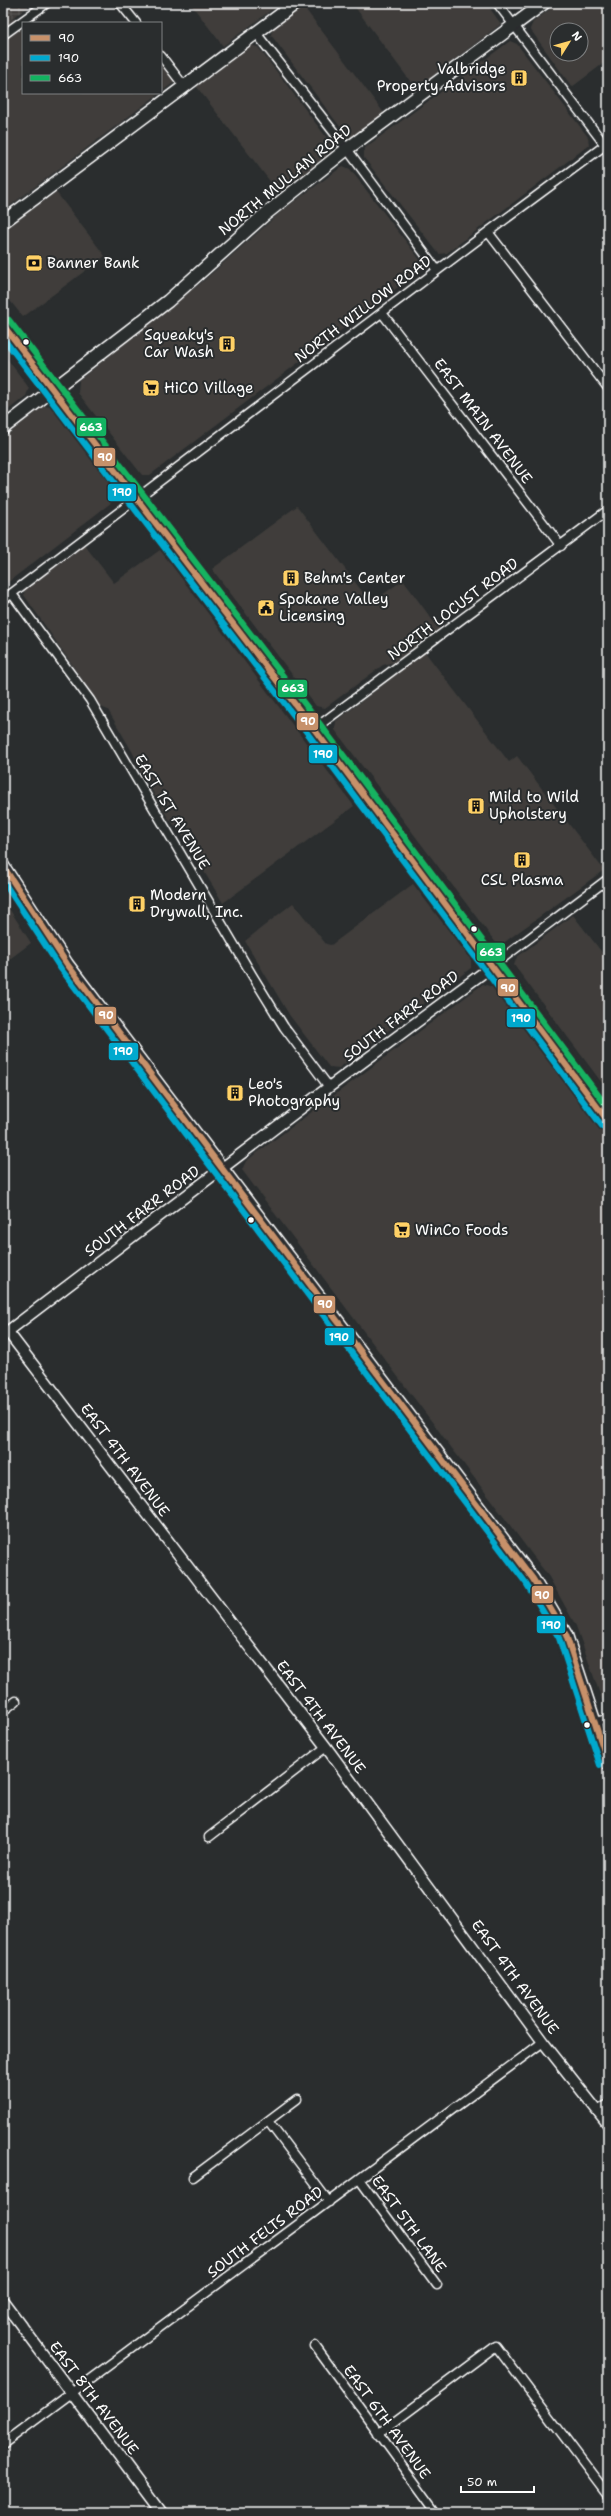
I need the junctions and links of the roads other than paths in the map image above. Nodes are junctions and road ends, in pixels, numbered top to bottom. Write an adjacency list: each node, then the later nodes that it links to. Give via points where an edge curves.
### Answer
1 (47, 3): 9 (street)
2 (120, 3): 6 (street)
3 (296, 3): 8 (main road)
4 (497, 3): 7 (street)
5 (544, 3): 7 (main road, NORTH MULLAN ROAD)
6 (135, 22)
7 (514, 25): 12 (street); 13 (main road, NORTH MULLAN ROAD)
8 (256, 33): 11 (main road); 13 (street)
9 (3, 34)
10 (162, 57): 11 (street)
11 (184, 86): 14 (main road)
12 (607, 146): 15 (street, NORTH WILLOW ROAD)
13 (347, 149): 16 (street); 20 (main road, NORTH MULLAN ROAD, via 263,216 168,301)
14 (3, 222)
15 (488, 232): 16 (street, NORTH WILLOW ROAD); 19 (street)
16 (437, 270): 17 (street, NORTH WILLOW ROAD)
17 (382, 313): 22 (street, NORTH WILLOW ROAD); 24 (street, EAST MAIN AVENUE)
18 (3, 325): 20 (main road)
19 (608, 388)
20 (53, 390): 21 (main road, NORTH MULLAN ROAD); 22 (main road)
21 (3, 428)
22 (136, 499): 25 (street, NORTH WILLOW ROAD); 27 (main road)
23 (608, 510): 24 (street, NORTH LOCUST ROAD)
24 (561, 546): 27 (street, NORTH LOCUST ROAD)
25 (12, 594): 26 (street, NORTH WILLOW ROAD); 31 (street, EAST 1ST AVENUE, via 90,700 284,1027)
26 (3, 600)
27 (314, 729): 30 (main road)
28 (4, 868): 33 (main road, via 67,964)
29 (608, 879): 30 (street)
30 (491, 967): 31 (street, SOUTH FARR ROAD); 32 (main road)
31 (329, 1087): 33 (street, SOUTH FARR ROAD)
32 (608, 1121)
33 (221, 1170): 34 (street, SOUTH FARR ROAD); 38 (main road, via 533,1579 566,1635)
34 (5, 1333): 39 (street, EAST 4TH AVENUE)
35 (16, 1701): 36 (street)
36 (3, 1711)
37 (608, 1719): 38 (street)
38 (595, 1722): 40 (main road)
39 (326, 1748): 41 (street); 42 (street, EAST 4TH AVENUE)
40 (608, 1763)
41 (209, 1837)
42 (544, 2042): 45 (street, EAST 4TH AVENUE); 49 (street, SOUTH FELTS ROAD)
43 (297, 2099): 46 (street)
44 (608, 2104): 45 (street)
45 (598, 2111): 47 (street, EAST 4TH AVENUE)
46 (268, 2121): 48 (street); 50 (street)
47 (608, 2124)
48 (193, 2177)
49 (359, 2179): 50 (street, SOUTH FELTS ROAD); 51 (street, EAST 5TH LANE)
50 (329, 2202): 54 (street, SOUTH FELTS ROAD)
51 (437, 2285)
52 (3, 2301): 54 (street, EAST 8TH AVENUE)
53 (315, 2346): 55 (street, EAST 6TH AVENUE)
54 (72, 2393): 56 (street, SOUTH FELTS ROAD); 58 (street, EAST 8TH AVENUE)
55 (378, 2434): 57 (street, via 496,2346); 59 (street, EAST 6TH AVENUE)
56 (3, 2444)
57 (608, 2495)
58 (161, 2513)
59 (437, 2513)

